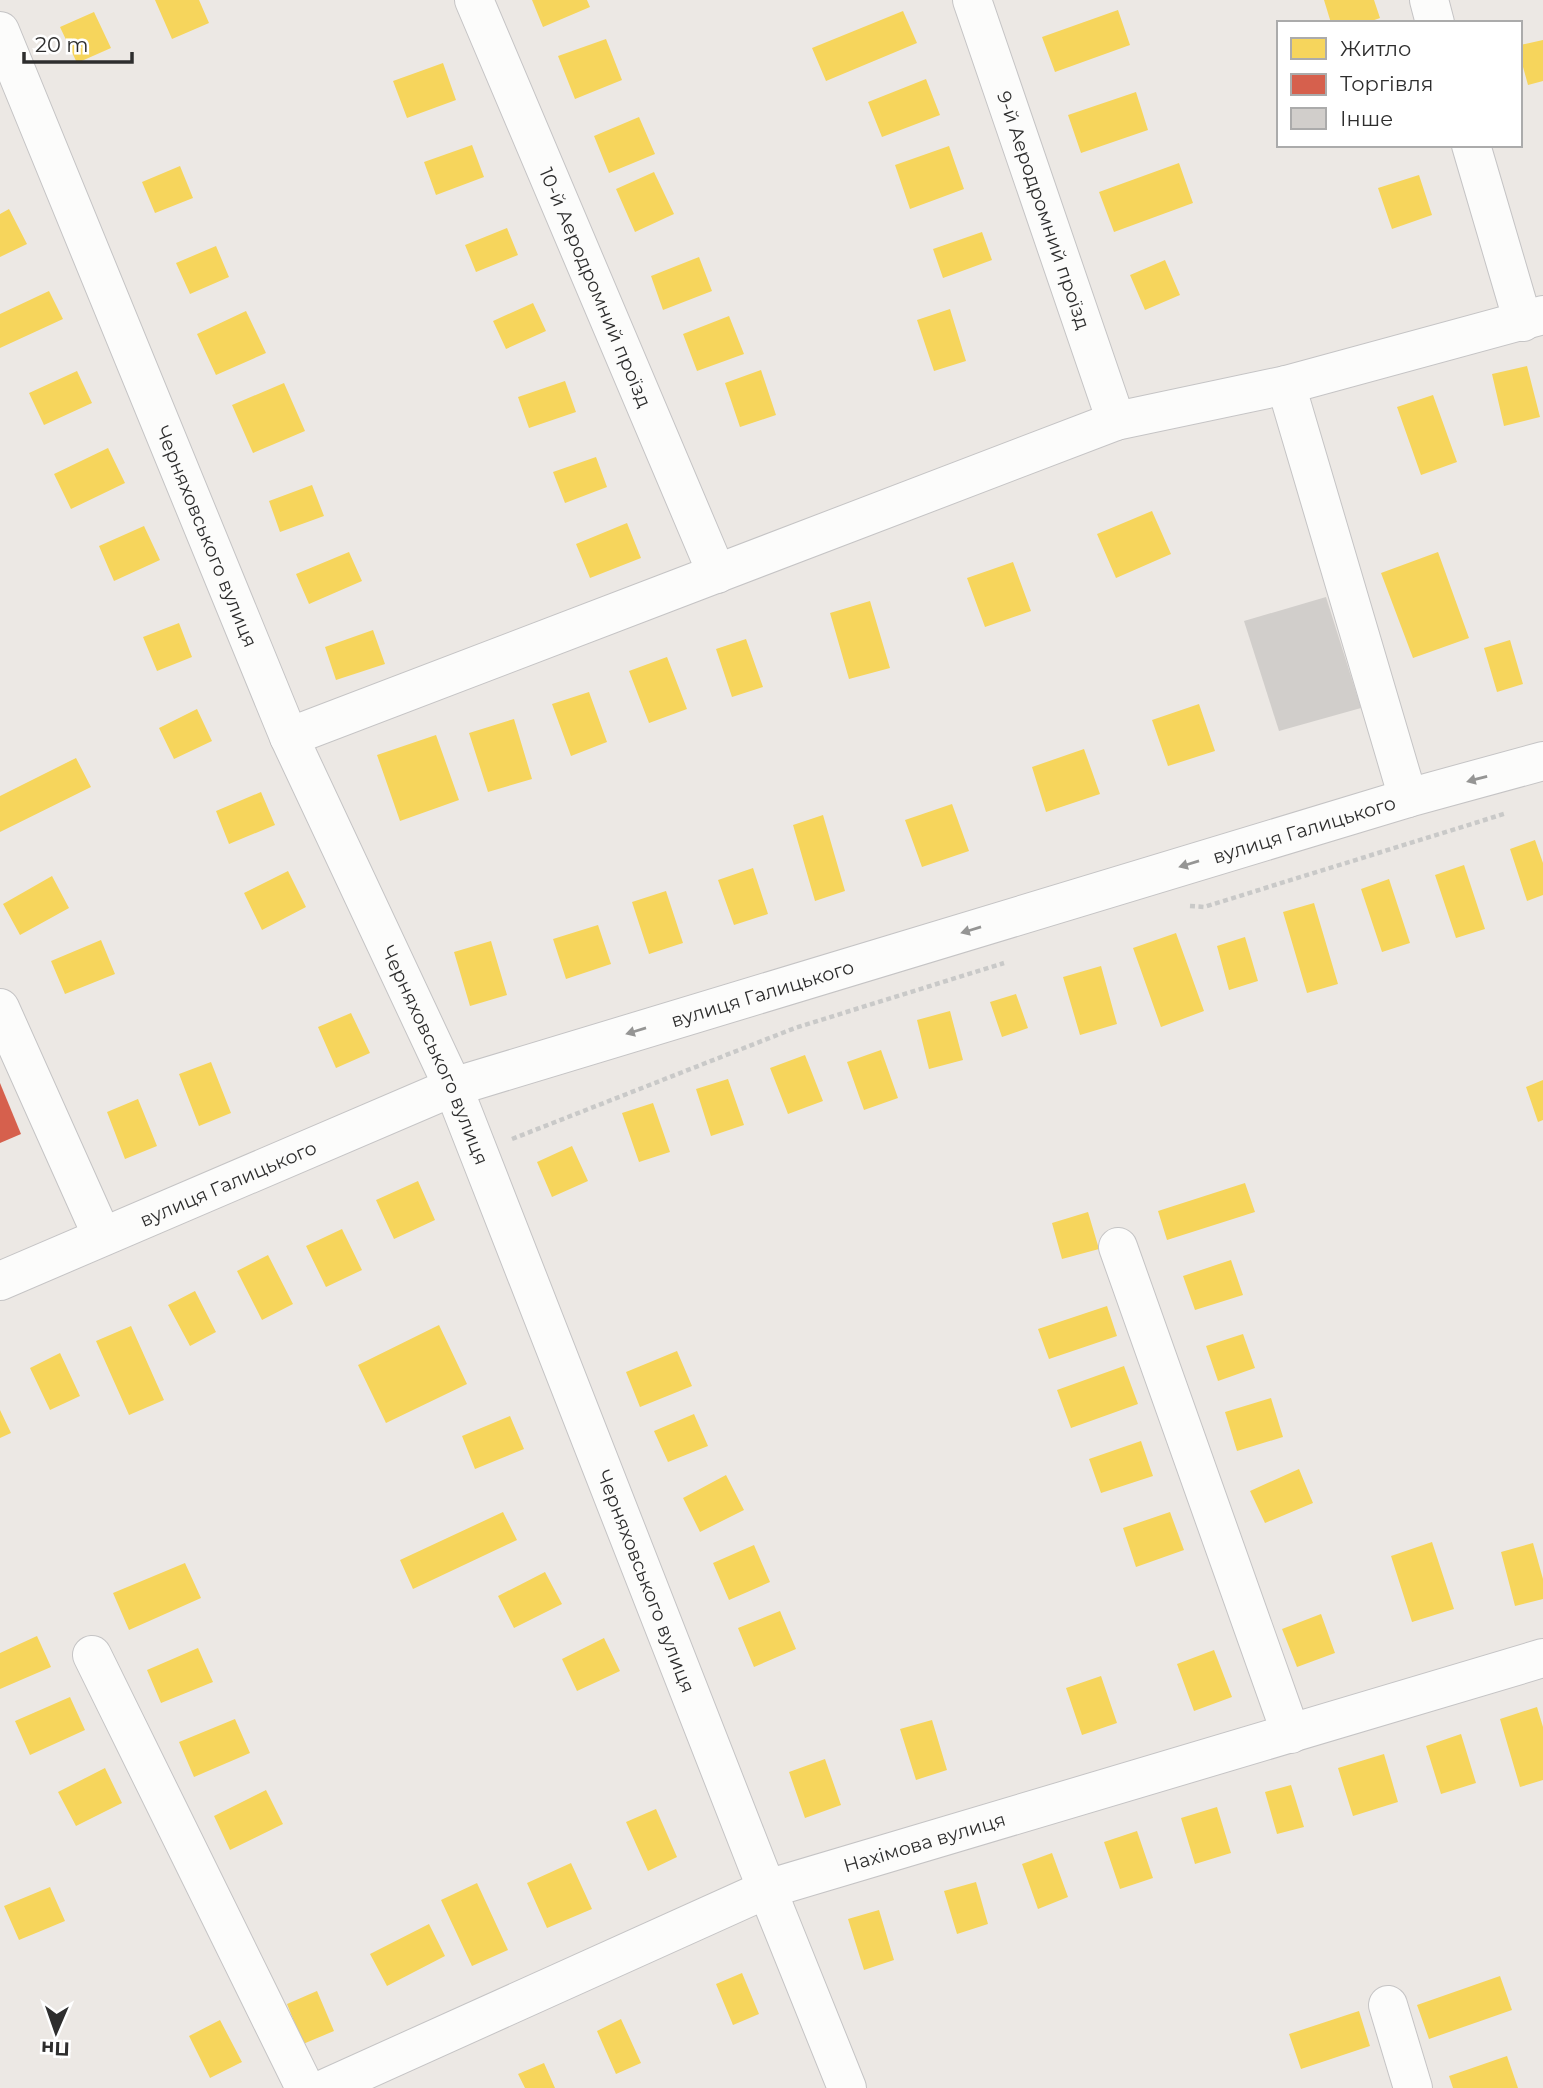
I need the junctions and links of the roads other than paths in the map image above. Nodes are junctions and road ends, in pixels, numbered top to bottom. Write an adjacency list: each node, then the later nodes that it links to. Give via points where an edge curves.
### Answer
1 (474, 0): 10 (street, 10-й Аеродромний проїзд)
2 (972, 0): 9 (street, 9-й Аеродромний проїзд)
3 (1429, 0): 4 (street)
4 (1434, 21)
5 (0, 31): 11 (street, Черняховського вулиця)
6 (1472, 147): 7 (street)
7 (1533, 319): 8 (street)
8 (1286, 385): 9 (street); 13 (street)
9 (1116, 421): 10 (street)
10 (717, 574): 11 (street)
11 (289, 737): 15 (street, Черняховського вулиця)
12 (1543, 761): 13 (street, вулиця Галицького, one-way to 13)
13 (1408, 798): 15 (street, вулиця Галицького, one-way to 15)
14 (0, 1008): 16 (street)
15 (453, 1087): 16 (street, вулиця Галицького); 22 (street, Черняховського вулиця)
16 (102, 1236): 18 (street, вулиця Галицького)
17 (1118, 1247): 21 (street)
18 (0, 1281)
19 (92, 1655): 24 (street)
20 (1543, 1658): 21 (street, Нахімова вулиця)
21 (1291, 1734): 22 (street, Нахімова вулиця)
22 (767, 1889): 25 (street, Нахімова вулиця); 26 (street, Черняховського вулиця)
23 (1388, 2005): 27 (street)
24 (305, 2088)
25 (326, 2088)
26 (847, 2088)
27 (1413, 2088)

